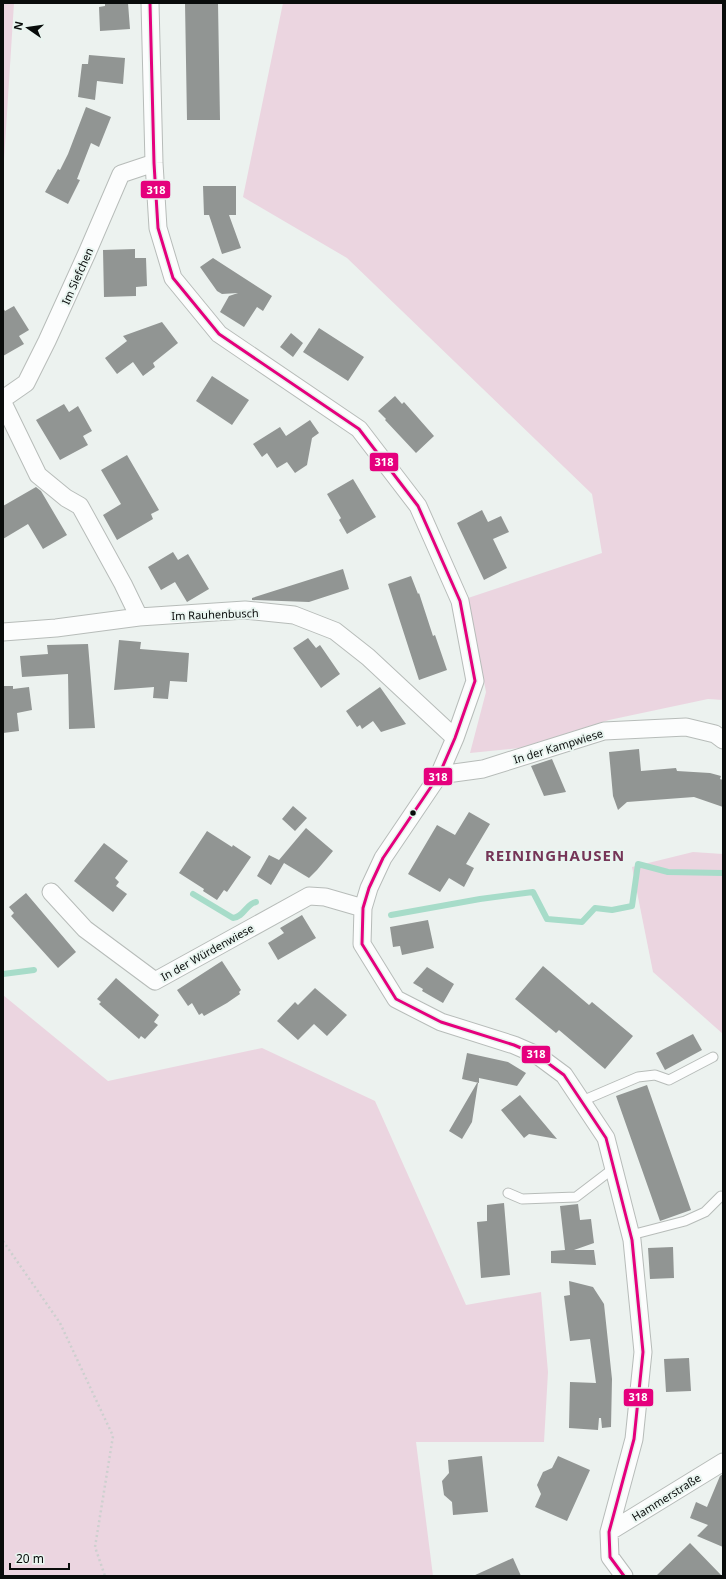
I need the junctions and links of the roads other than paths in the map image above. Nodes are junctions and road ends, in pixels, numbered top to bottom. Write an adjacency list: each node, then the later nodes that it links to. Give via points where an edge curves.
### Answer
1 (150, 3): 2 (street)
2 (154, 163): 3 (street, Im Siefchen, via 121,174 26,383); 7 (street, via 158,228 173,278 219,334 359,429 418,506 460,601 475,682)
3 (3, 399)
4 (3, 403): 5 (street, via 38,475 80,506)
5 (139, 617): 6 (street, Im Rauhenbusch); 7 (street, Im Rauhenbusch, via 245,610 294,614 336,631 368,657)
6 (3, 632)
7 (455, 738): 9 (street)
8 (723, 740): 9 (street, In der Kampwiese, via 715,734 686,728 604,731 483,769)
9 (440, 775): 11 (street, via 383,858)
10 (51, 892): 11 (street, In der Würdenwiese, via 85,929 155,981 309,896 325,896)
11 (363, 908): 13 (street, via 362,944 396,999 441,1022 537,1054 564,1075)
12 (713, 1057): 13 (lane, via 669,1080 655,1075 638,1077)
13 (582, 1101): 14 (street, via 606,1138)
14 (614, 1168): 15 (lane, via 576,1197 522,1199); 17 (street)
15 (508, 1193)
16 (721, 1196): 17 (lane, via 705,1212 685,1221)
17 (631, 1235): 19 (street, via 643,1352 634,1439)
18 (723, 1462): 19 (street, Hammerstraße)
19 (609, 1532): 20 (street, via 610,1556)
20 (624, 1576)

